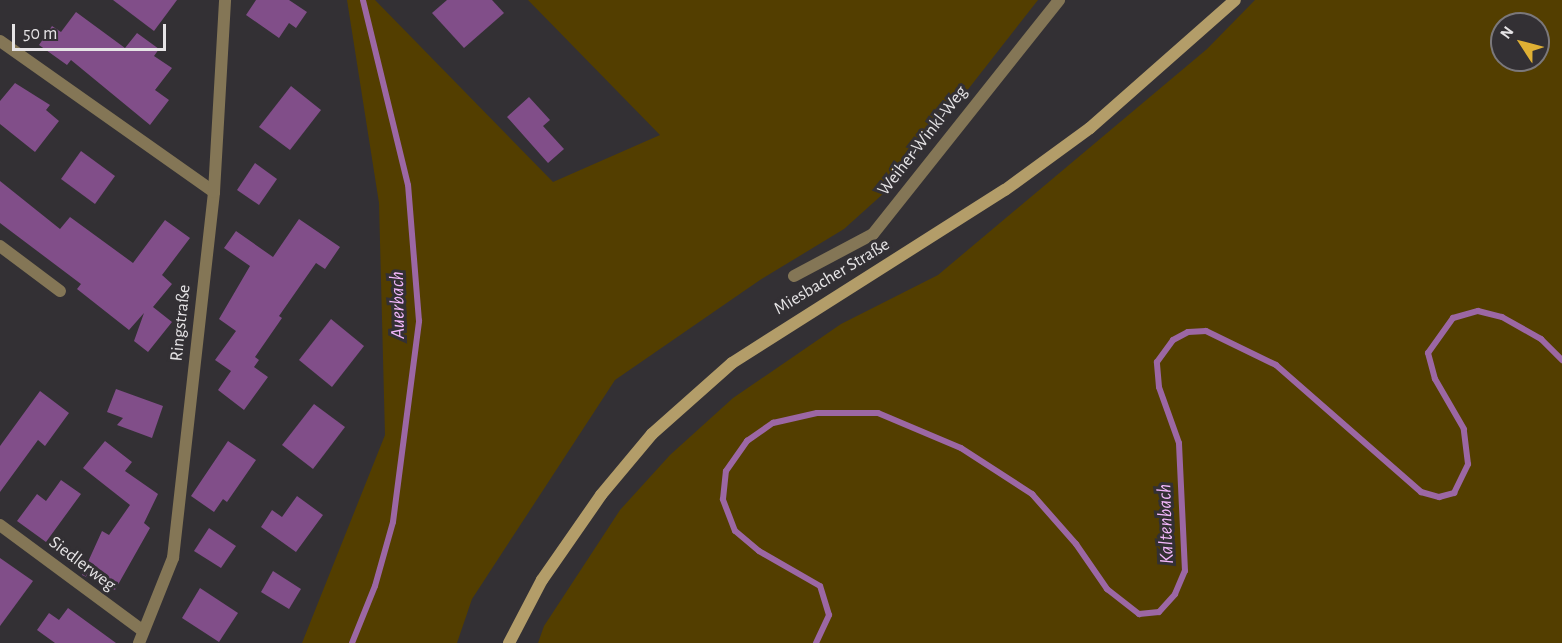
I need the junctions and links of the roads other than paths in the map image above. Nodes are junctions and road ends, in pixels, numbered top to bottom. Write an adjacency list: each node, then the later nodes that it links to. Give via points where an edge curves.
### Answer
1 (225, 0): 5 (street, Ringstraße)
2 (1059, 0): 7 (street, Weiher-Winkl-Weg, via 873,234)
3 (1235, 0): 11 (main road, Miesbacher Straße, via 1090,128 1005,190 791,322 723,371 652,434 601,495 542,580)
4 (0, 41): 5 (street)
5 (214, 192): 10 (street, Ringstraße, via 172,558)
6 (0, 246): 8 (street)
7 (794, 276)
8 (60, 291)
9 (0, 525): 10 (street, Siedlerweg)
10 (141, 637)
11 (509, 643)

